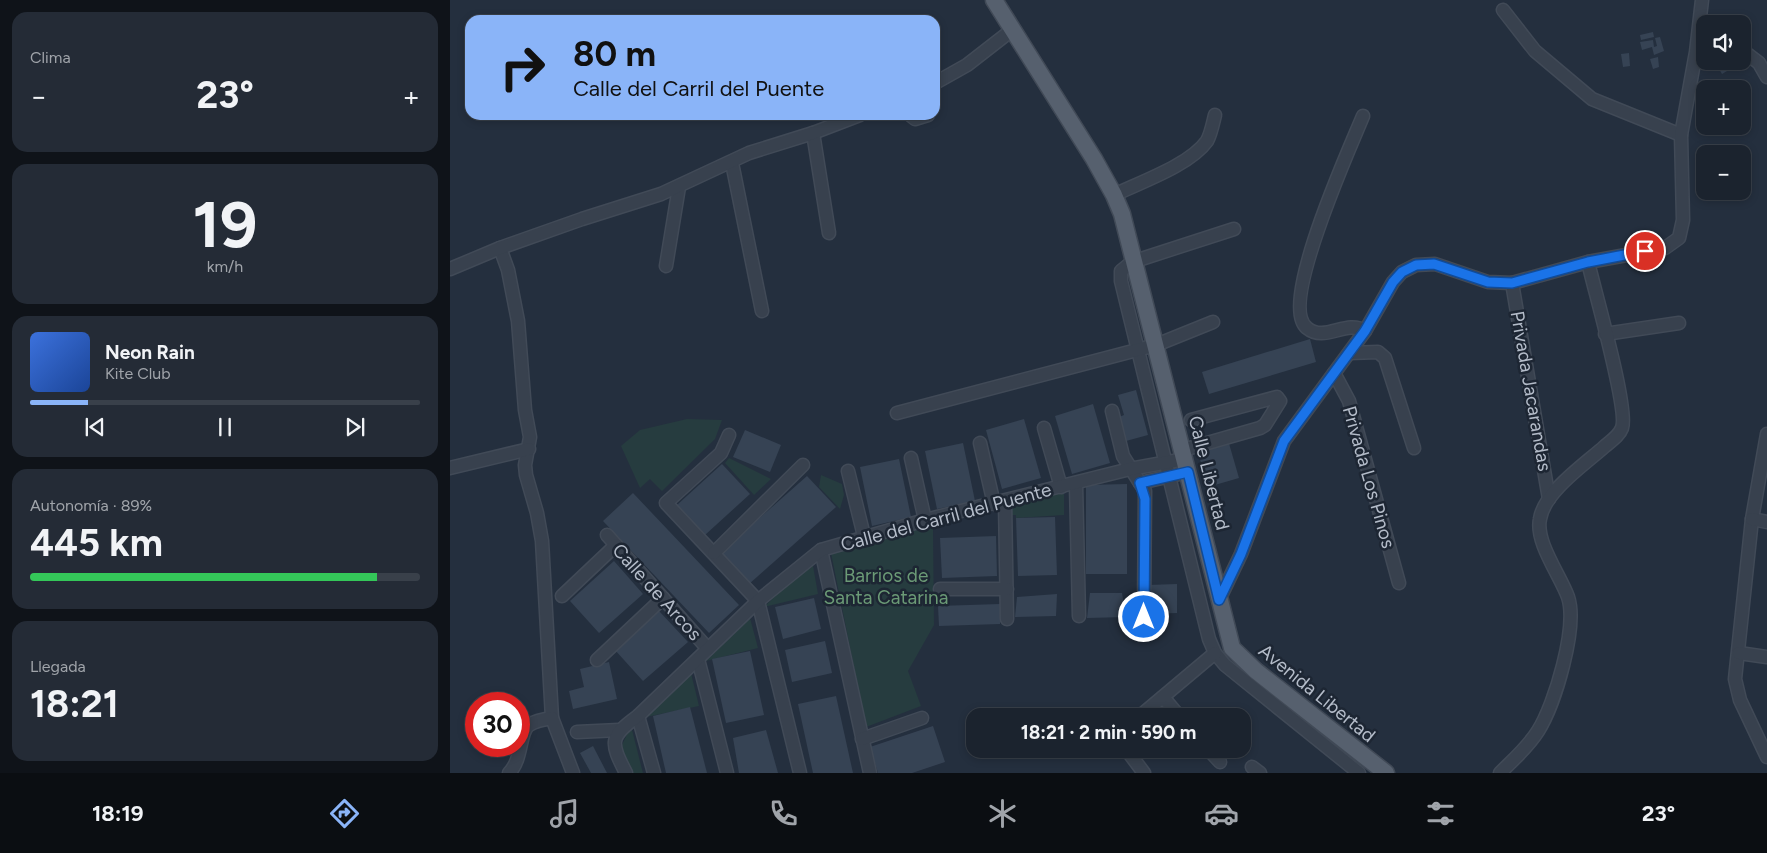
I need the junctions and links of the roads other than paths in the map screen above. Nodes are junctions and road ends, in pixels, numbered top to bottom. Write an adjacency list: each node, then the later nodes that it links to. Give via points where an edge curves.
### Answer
1 (994, 0): 5 (main road, Calle Libertad)
2 (1702, 0): 4 (street)
3 (1503, 10): 14 (street, via 1535,51 1592,99)
4 (1701, 15)
5 (1012, 30): 9 (street); 17 (main road, Calle Libertad)
6 (1751, 57): 8 (street)
7 (1696, 69): 14 (street)
8 (1767, 77)
9 (940, 80)
10 (1215, 115): 17 (street, via 1208,139 1187,159)
11 (1363, 116): 29 (street, via 1318,225 1299,309 1302,322 1313,332 1328,333 1351,326)
12 (847, 120): 13 (street)
13 (813, 133): 15 (street, via 749,153); 19 (street)
14 (1681, 135): 22 (street, via 1683,220 1680,238 1665,248)
15 (732, 163): 16 (street); 26 (street)
16 (679, 187): 20 (street); 23 (street)
17 (1114, 195): 21 (main road, Calle Libertad, via 1127,231)
18 (1234, 229): 21 (street)
19 (829, 233)
20 (500, 248): 24 (street); 43 (street, via 518,320 530,437)
21 (1132, 262): 31 (main road, Calle Libertad); 32 (street, via 1121,271 1121,281)
22 (1588, 262): 25 (street); 30 (street)
23 (666, 266)
24 (450, 269)
25 (1512, 283): 29 (street, via 1488,282 1444,266 1416,265 1402,272 1393,282); 55 (street, Privada Jacarandas)
26 (762, 311)
27 (1213, 322): 31 (street)
28 (1679, 323): 30 (street)
29 (1365, 331): 33 (street)
30 (1605, 334): 55 (street, via 1620,394 1624,420 1622,429)
31 (1156, 345): 32 (street); 45 (main road, Calle Libertad)
32 (1138, 350): 36 (street); 46 (street)
33 (1349, 353): 34 (street); 42 (street, via 1378,352 1385,358)
34 (1334, 373): 65 (street, Privada Los Pinos, via 1349,401); 70 (street, via 1284,441 1241,554)
35 (1112, 411): 49 (street, via 1123,456)
36 (897, 413)
37 (1191, 420): 45 (street, via 1277,397 1280,401 1265,425)
38 (1044, 428): 54 (street)
39 (1767, 434): 57 (street)
40 (729, 435): 64 (street, via 721,453 666,503)
41 (980, 443): 56 (street)
42 (1414, 448)
43 (528, 449): 48 (street); 86 (street, via 526,475 538,513 542,541)
44 (911, 458): 58 (street)
45 (1185, 460): 46 (street, Calle del Carril del Puente); 51 (street); 70 (main road, Calle Libertad)
46 (1166, 461): 49 (street, Calle del Carril del Puente); 51 (street)
47 (803, 465): 64 (street)
48 (450, 468)
49 (1130, 469): 52 (street); 53 (street, Calle del Carril del Puente)
50 (848, 471): 61 (street)
51 (1170, 476): 52 (street); 77 (street)
52 (1140, 483): 73 (street, via 1145,499)
53 (1076, 484): 54 (street, Calle del Carril del Puente); 72 (street)
54 (1061, 487): 56 (street, Calle del Carril del Puente)
55 (1549, 499): 105 (street, via 1540,519 1540,530 1571,607 1566,645 1559,680 1539,729)
56 (1000, 502): 58 (street, Calle del Carril del Puente); 67 (street)
57 (1752, 519): 59 (street); 78 (street)
58 (925, 520): 61 (street, Calle del Carril del Puente)
59 (1767, 522)
60 (607, 535): 62 (street, Calle de Arcos)
61 (864, 536): 63 (street, Calle del Carril del Puente)
62 (616, 545): 68 (street); 69 (street, Calle de Arcos)
63 (821, 550): 71 (street, Calle del Carril del Puente); 90 (street)
64 (714, 553): 71 (street)
65 (1399, 583)
66 (940, 589): 67 (street)
67 (1007, 589): 74 (street)
68 (562, 596)
69 (663, 598): 76 (street, Calle de Arcos); 81 (street)
70 (1219, 600): 75 (main road, Calle Libertad)
71 (758, 601): 76 (street, Calle del Carril del Puente); 100 (street)
72 (1079, 616)
73 (1144, 617)
74 (1007, 619)
75 (1229, 640): 104 (main road, Avenida Libertad, via 1236,653 1250,665)
76 (708, 649): 80 (street, Calle del Carril del Puente)
77 (1215, 653): 82 (street); 103 (street, via 1225,665)
78 (1739, 653): 79 (street); 91 (street, via 1736,689)
79 (1767, 657)
80 (698, 659): 85 (street, Calle del Carril del Puente); 99 (street)
81 (597, 660)
82 (1163, 697): 83 (street); 84 (street)
83 (1150, 708)
84 (1172, 708)
85 (638, 716): 88 (street, Calle del Carril del Puente); 98 (street)
86 (552, 718): 95 (street, via 528,725 520,755); 96 (street)
87 (922, 718): 90 (street)
88 (619, 730): 89 (street); 97 (street, via 613,743)
89 (577, 732)
90 (862, 739): 101 (street)
91 (1767, 756)
92 (1133, 758): 102 (street)
93 (1216, 758): 94 (street)
94 (1220, 762)
95 (509, 773)
96 (573, 773)
97 (626, 773)
98 (654, 773)
99 (727, 773)
100 (800, 773)
101 (870, 773)
102 (1144, 773)
103 (1359, 773)
104 (1386, 773)
105 (1500, 773)

